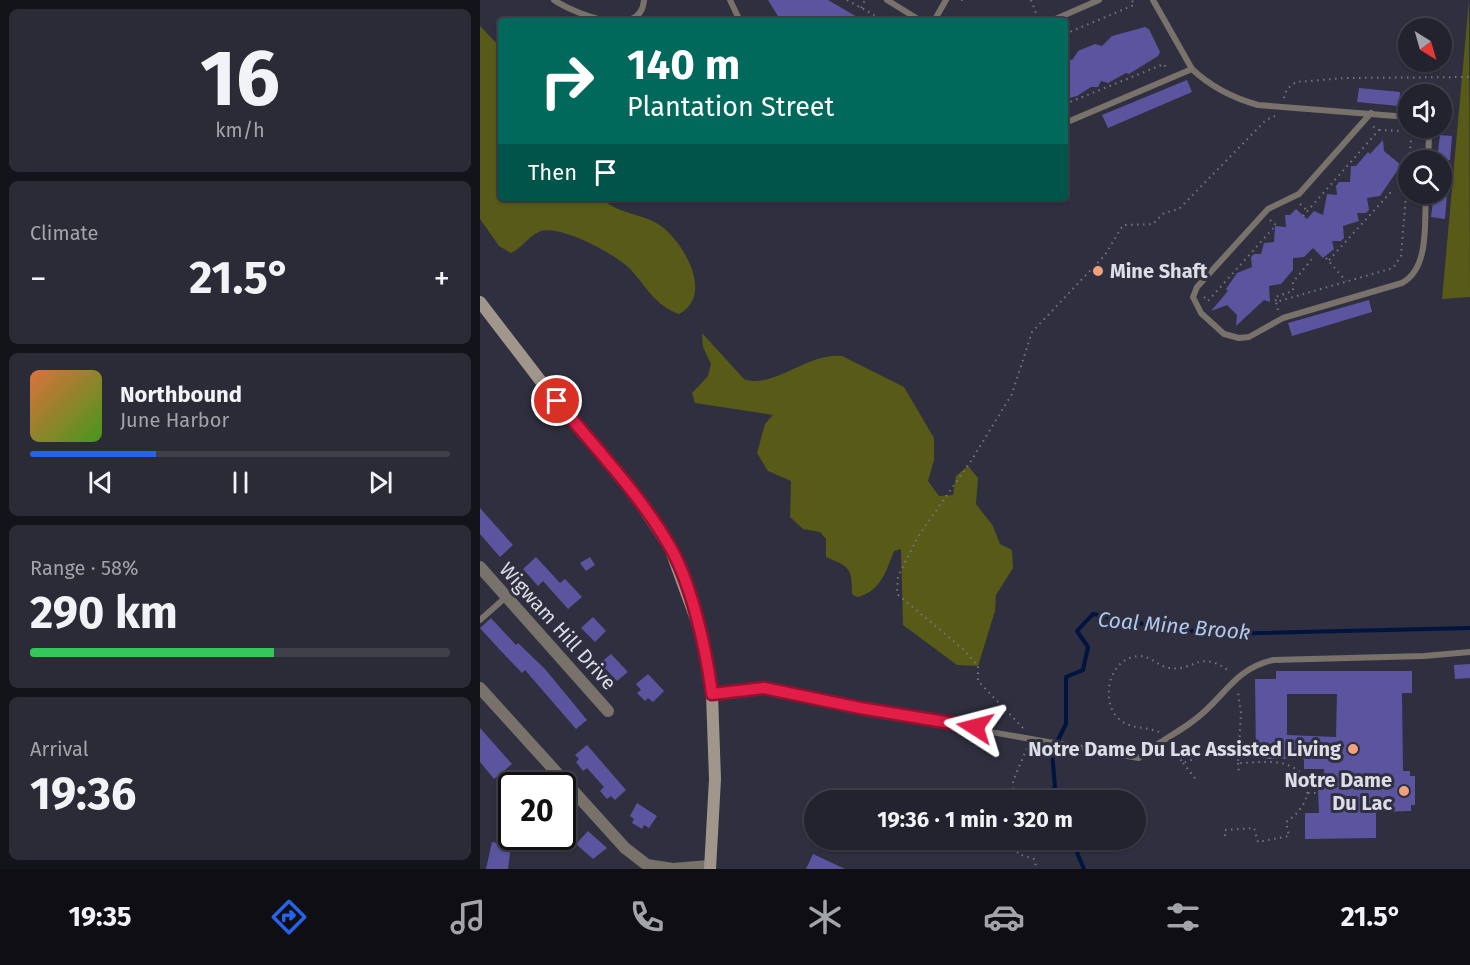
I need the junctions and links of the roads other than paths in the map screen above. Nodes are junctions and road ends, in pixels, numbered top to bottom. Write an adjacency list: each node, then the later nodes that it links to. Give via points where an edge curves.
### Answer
1 (554, 0): 8 (lane)
2 (644, 0): 9 (lane)
3 (730, 0): 10 (lane)
4 (887, 0): 11 (lane)
5 (946, 0): 12 (lane)
6 (1099, 0): 13 (lane)
7 (1153, 0): 14 (lane)
8 (592, 18)
9 (634, 18)
10 (739, 18)
11 (916, 18)
12 (936, 18)
13 (1058, 18)
14 (1192, 69): 15 (lane, via 1237,99 1258,105); 17 (lane)
15 (1368, 116): 16 (lane); 18 (lane, via 1299,194 1268,209 1197,288 1193,297 1201,313 1224,334 1249,337 1283,318 1402,283 1411,278 1421,259)
16 (1398, 117)
17 (1068, 122)
18 (1425, 204)
19 (480, 302): 25 (main road, via 634,494 670,548 700,633)
20 (480, 567): 21 (street, Wigwam Hill Drive)
21 (507, 597): 22 (lane); 26 (street, Wigwam Hill Drive)
22 (480, 620)
23 (1470, 652): 25 (lane, via 1273,660 1248,668 1209,709 1139,758 764,688)
24 (480, 688): 27 (street, via 625,848 647,865 673,869)
25 (712, 694): 27 (main road, via 715,779)
26 (608, 711)
27 (710, 867)

